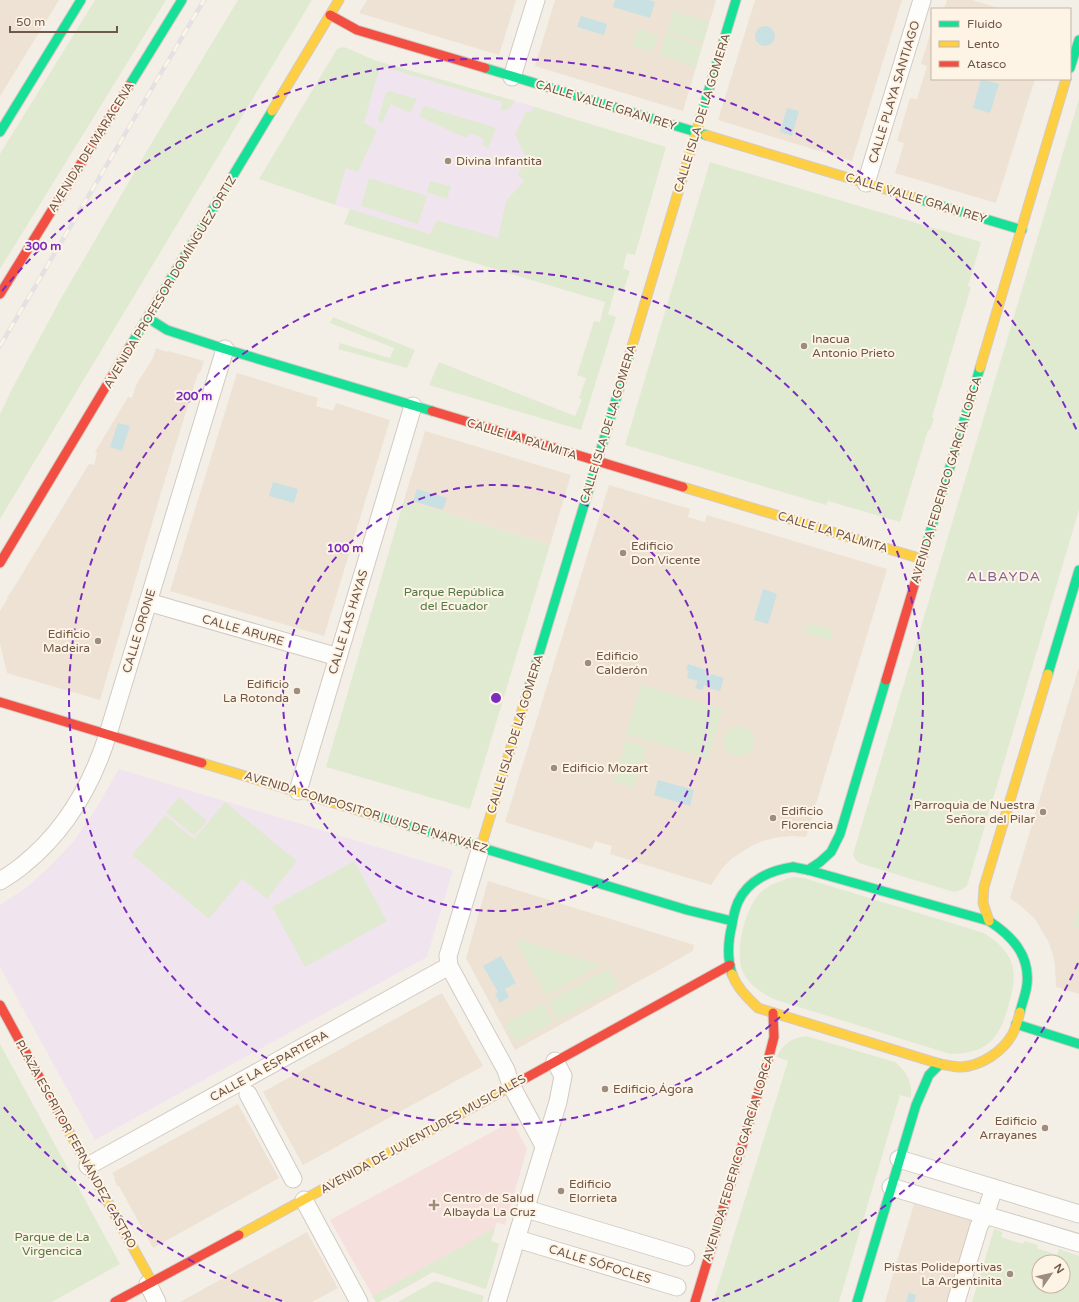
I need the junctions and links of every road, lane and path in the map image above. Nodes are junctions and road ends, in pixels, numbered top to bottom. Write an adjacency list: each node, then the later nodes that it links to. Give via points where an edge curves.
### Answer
1 (81, 0): 12 (main road)
2 (182, 0): 16 (main road, AVENIDA DE MARACENA)
3 (339, 0): 7 (main road, AVENIDA PROFESOR DOMÍNGUEZ ORTIZ)
4 (536, 0): 10 (street)
5 (736, 0): 13 (main road, CALLE ISLA DE LA GOMERA)
6 (922, 0): 14 (street, CALLE PLAYA SANTIAGO)
7 (330, 15): 10 (main road, CALLE VALLE GRAN REY, via 357,30); 17 (main road, AVENIDA PROFESOR DOMÍNGUEZ ORTIZ)
8 (1079, 40): 9 (main road)
9 (1071, 65)
10 (512, 77): 13 (main road, CALLE VALLE GRAN REY)
11 (1066, 80): 15 (main road, AVENIDA FEDERICO GARCÍA LORCA)
12 (1, 129)
13 (696, 132): 14 (main road, CALLE VALLE GRAN REY); 20 (main road, CALLE ISLA DE LA GOMERA)
14 (866, 183): 15 (main road, CALLE VALLE GRAN REY)
15 (1022, 230): 21 (main road, AVENIDA FEDERICO GARCÍA LORCA)
16 (0, 294)
17 (148, 318): 18 (main road, CALLE LA PALMITA, via 167,330); 22 (main road, AVENIDA PROFESOR DOMÍNGUEZ ORTIZ)
18 (225, 349): 19 (main road, CALLE LA PALMITA); 24 (street, CALLE ORONE)
19 (413, 406): 20 (main road, CALLE LA PALMITA); 25 (street, CALLE LAS HAYAS)
20 (597, 462): 21 (main road, CALLE LA PALMITA); 29 (main road, CALLE ISLA DE LA GOMERA)
21 (922, 559): 30 (main road, AVENIDA FEDERICO GARCÍA LORCA, via 840,834 831,852)
22 (0, 564)
23 (1079, 570): 33 (main road, via 984,887 983,903)
24 (148, 602): 25 (street, CALLE ARURE); 27 (street, CALLE ORONE)
25 (338, 658): 28 (street, CALLE LAS HAYAS)
26 (0, 702): 27 (main road, AVENIDA COMPOSITOR LUIS DE NARVÁEZ)
27 (108, 734): 28 (main road, AVENIDA COMPOSITOR LUIS DE NARVÁEZ); 31 (street, CALLE ORONE, via 92,775 72,812 50,840 22,866)
28 (298, 791): 29 (main road, AVENIDA COMPOSITOR LUIS DE NARVÁEZ)
29 (480, 847): 32 (main road, AVENIDA COMPOSITOR LUIS DE NARVÁEZ, via 680,908); 35 (street, via 448,956)
30 (808, 870): 32 (main road, via 793,867 764,875 751,885 738,901); 33 (main road)
31 (0, 881)
32 (732, 921): 34 (main road, via 728,946)
33 (989, 921): 38 (main road, via 1004,930 1015,942 1023,955 1027,969 1027,984)
34 (730, 965): 37 (main road, via 744,995 758,1008); 40 (main road, AVENIDA DE JUVENTUDES MUSICALES)
35 (449, 966): 42 (street, via 506,1070); 46 (street, CALLE LA ESPARTERA)
36 (0, 1005): 46 (main road, PLAZA ESCRITOR FERNÁNDEZ CASTRO)
37 (773, 1013): 41 (main road); 63 (main road, AVENIDA FEDERICO GARCÍA LORCA, via 774,1037 768,1060)
38 (1016, 1024): 39 (main road); 41 (main road, via 1009,1040 999,1050 975,1065 960,1067)
39 (1079, 1044)
40 (555, 1061): 42 (main road, AVENIDA DE JUVENTUDES MUSICALES); 44 (street, via 563,1076)
41 (940, 1064): 45 (main road, via 930,1075 916,1105)
42 (511, 1085): 44 (street); 50 (main road, AVENIDA DE JUVENTUDES MUSICALES)
43 (248, 1094): 47 (street)
44 (544, 1146): 62 (street)
45 (899, 1160): 48 (main road); 49 (street)
46 (88, 1166): 57 (main road, PLAZA ESCRITOR FERNÁNDEZ CASTRO)
47 (293, 1179)
48 (891, 1187): 53 (street); 64 (main road)
49 (994, 1188): 52 (street); 53 (street)
50 (304, 1200): 57 (main road, AVENIDA DE JUVENTUDES MUSICALES); 59 (street)
51 (533, 1211): 56 (street)
52 (1079, 1218): 55 (street)
53 (982, 1220): 55 (street); 65 (street)
54 (524, 1241): 58 (street, CALLE SÓFOCLES)
55 (1076, 1242)
56 (686, 1257)
57 (150, 1283): 60 (main road, AVENIDA DE JUVENTUDES MUSICALES); 61 (street)
58 (677, 1287)
59 (355, 1301)
60 (115, 1302)
61 (158, 1302)
62 (497, 1302)
63 (695, 1302)
64 (857, 1302)
65 (956, 1302)

